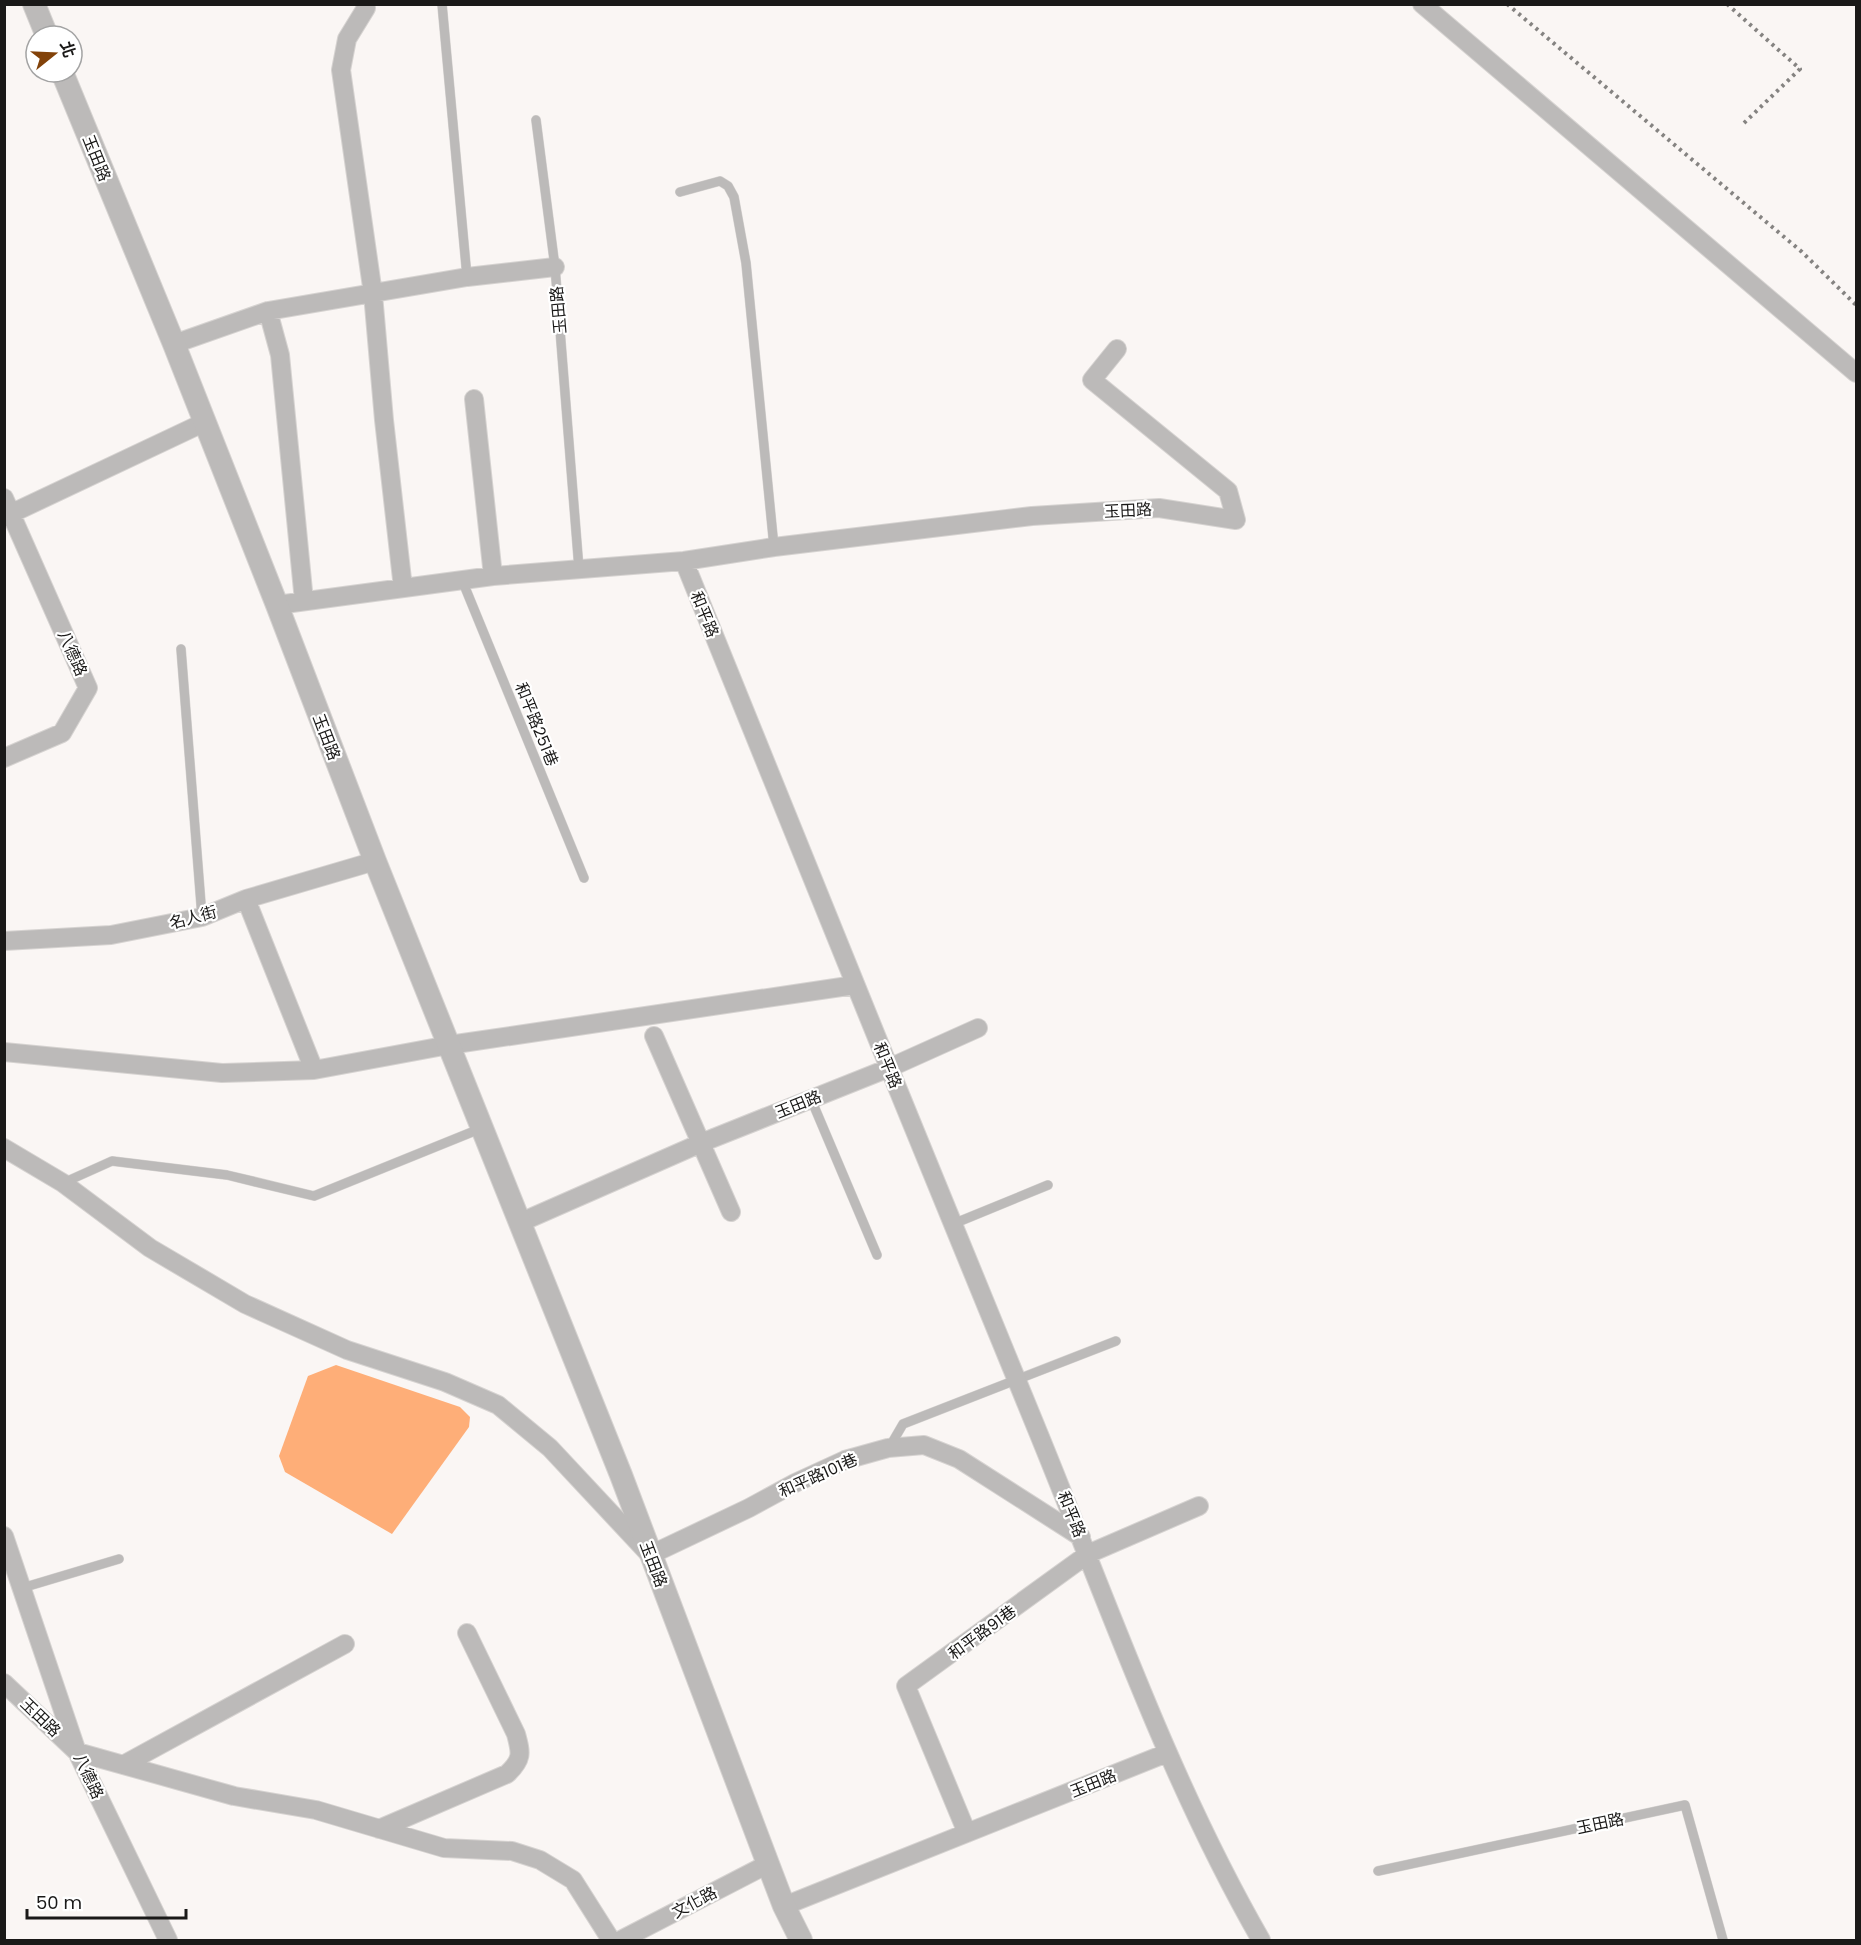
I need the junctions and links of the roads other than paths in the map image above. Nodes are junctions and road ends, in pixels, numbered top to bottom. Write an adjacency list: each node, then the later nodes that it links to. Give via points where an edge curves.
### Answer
1 (34, 4): 5 (street)
2 (442, 4): 10 (lane)
3 (1422, 4): 15 (street)
4 (366, 8): 11 (street, via 347,39 341,70)
5 (42, 24)
6 (67, 84): 13 (street, 玉田路)
7 (536, 120): 9 (lane, 玉田路)
8 (680, 192): 19 (lane, via 720,181 734,197 746,262)
9 (555, 267): 10 (street, 玉田路); 21 (lane, 玉田路)
10 (467, 277): 11 (street, 玉田路)
11 (373, 294): 12 (street, 玉田路); 24 (street)
12 (268, 311): 13 (street, 玉田路); 25 (street, via 280,355)
13 (174, 344): 17 (street, 玉田路)
14 (1117, 349): 19 (street, 玉田路, via 1092,380 1228,491 1236,520 1159,508 1115,510)
15 (1857, 374)
16 (474, 399): 22 (street)
17 (205, 422): 18 (street, 八德路); 26 (street, 玉田路)
18 (7, 509): 28 (street, 八德路, via 88,688 62,734)
19 (774, 547): 20 (street, 玉田路)
20 (684, 561): 21 (street); 34 (street, 和平路)
21 (579, 569): 22 (street)
22 (493, 576): 23 (street)
23 (462, 580): 24 (street); 30 (lane, 和平路251巷)
24 (403, 588): 25 (street)
25 (304, 601): 26 (street)
26 (277, 605): 29 (street, 玉田路)
27 (181, 649): 32 (lane)
28 (4, 758)
29 (375, 861): 31 (street, 名人街); 37 (street, 玉田路)
30 (584, 878)
31 (246, 899): 32 (street, 名人街); 40 (street)
32 (202, 917): 33 (street, 名人街, via 111,935)
33 (4, 941)
34 (855, 985): 37 (street); 39 (street, 和平路)
35 (978, 1028): 39 (street, 玉田路)
36 (654, 1036): 43 (street)
37 (449, 1045): 40 (street); 42 (street, 玉田路)
38 (4, 1052): 40 (street, via 222,1073)
39 (889, 1068): 41 (street, 玉田路); 49 (street, 和平路)
40 (314, 1070)
41 (811, 1099): 43 (street, 玉田路); 50 (lane)
42 (482, 1128): 45 (lane, via 314,1196 227,1175 112,1161); 48 (street, 玉田路)
43 (701, 1143): 47 (street); 48 (street, 玉田路)
44 (4, 1148): 45 (street)
45 (63, 1183): 58 (street, via 150,1248 245,1304 347,1350 445,1382 498,1405 549,1448)
46 (1048, 1185): 49 (lane)
47 (731, 1212)
48 (519, 1223): 58 (street, 玉田路)
49 (953, 1224): 52 (street, 和平路)
50 (877, 1255)
51 (1116, 1341): 52 (lane)
52 (1017, 1381): 53 (lane, via 903,1424); 56 (street, 和平路)
53 (888, 1448): 56 (street, 和平路101巷, via 924,1445 959,1459); 58 (street, 和平路101巷, via 845,1460)
54 (1198, 1506): 57 (street, 和平路91巷)
55 (4, 1536): 60 (street, 八德路)
56 (1081, 1537): 57 (street, 和平路)
57 (1088, 1554): 65 (street, 和平路); 68 (street, 和平路91巷, via 906,1686)
58 (650, 1555): 69 (street, 玉田路)
59 (119, 1559): 60 (lane)
60 (22, 1588): 64 (street, 八德路)
61 (467, 1633): 67 (street, via 516,1734 518,1764 507,1774)
62 (345, 1644): 66 (street)
63 (4, 1683): 64 (street, 玉田路)
64 (77, 1752): 66 (street); 72 (street, 八德路)
65 (1167, 1753): 68 (street, 玉田路); 76 (street, 和平路)
66 (123, 1765): 67 (street, via 234,1796 316,1810)
67 (379, 1829): 73 (street, via 444,1848 512,1851 540,1860 573,1880)
68 (967, 1833): 71 (street, 玉田路)
69 (768, 1864): 71 (street, 玉田路); 74 (street, 文化路)
70 (1378, 1871): 77 (lane, 玉田路, via 1684,1805)
71 (784, 1906): 75 (street, 玉田路)
72 (168, 1941)
73 (611, 1941)
74 (621, 1941)
75 (801, 1941)
76 (1261, 1941)
77 (1723, 1941)

